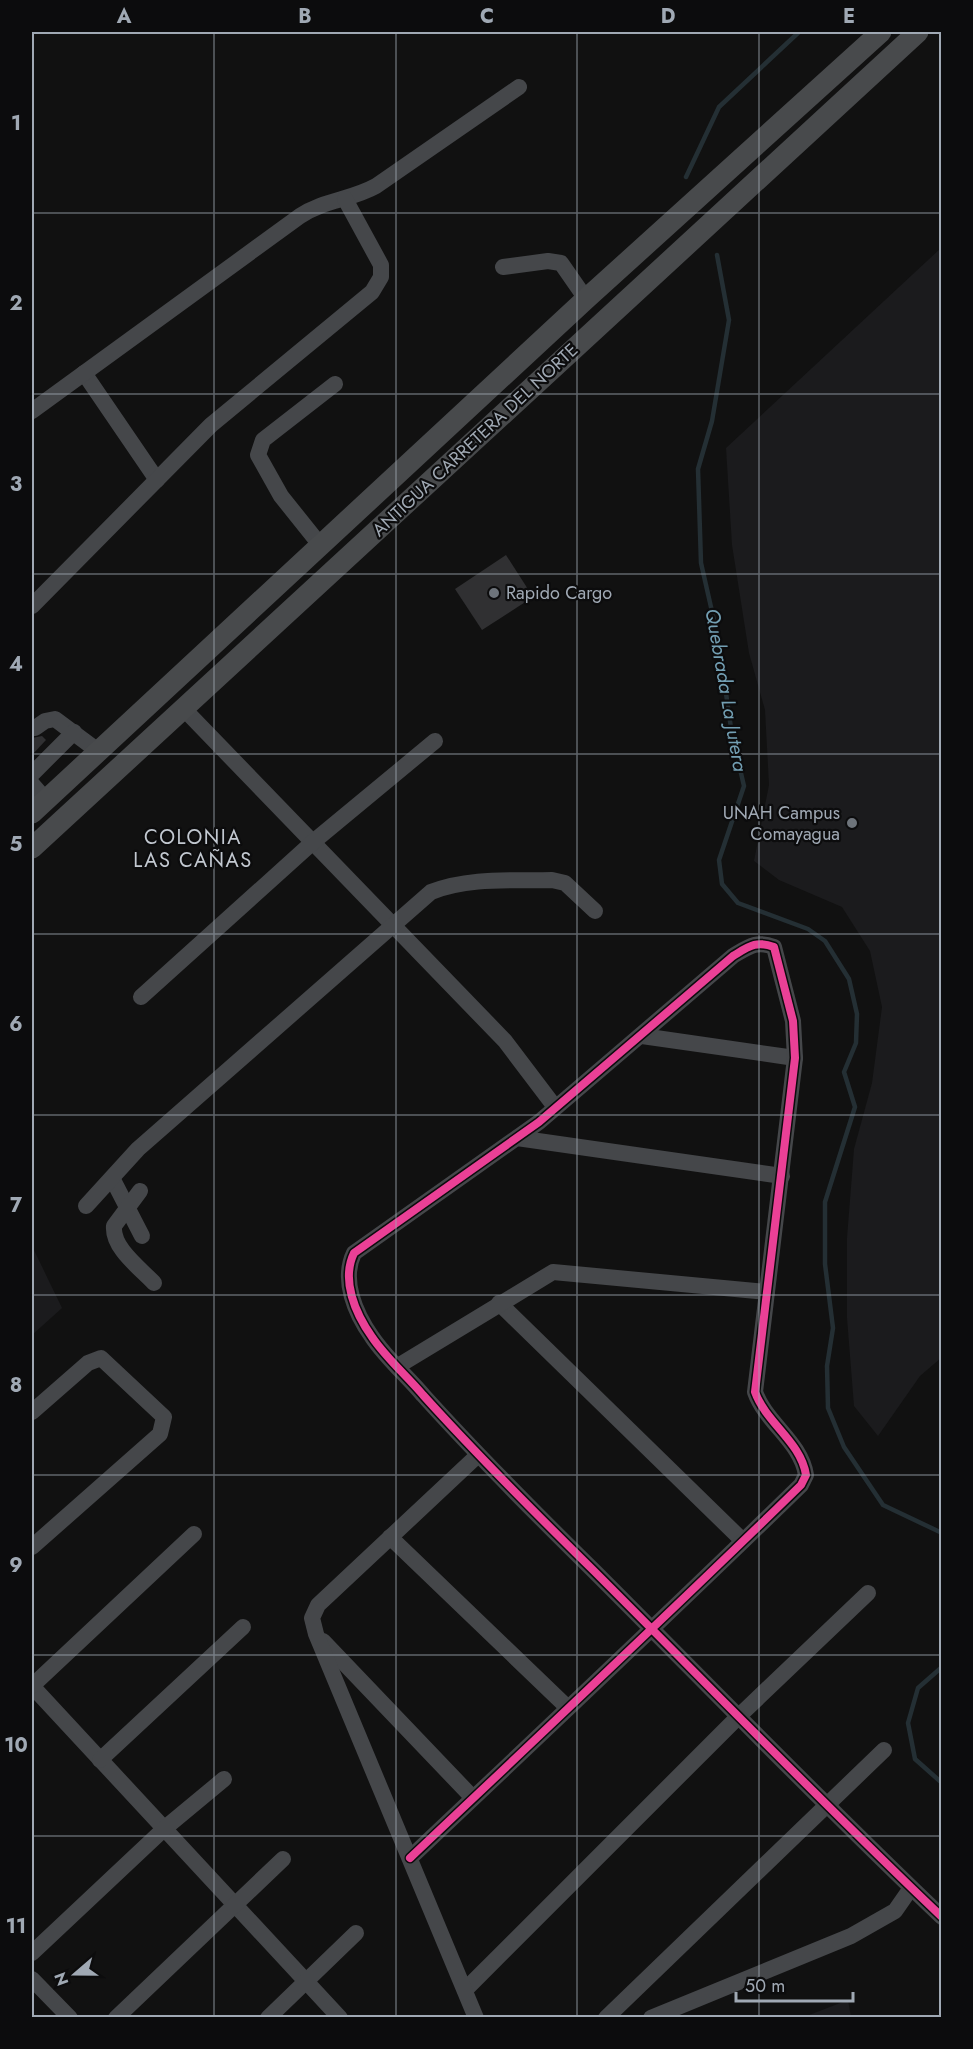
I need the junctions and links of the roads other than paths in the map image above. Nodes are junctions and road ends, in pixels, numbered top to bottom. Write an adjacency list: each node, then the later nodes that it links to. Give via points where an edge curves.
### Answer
1 (881, 32): 6 (main road, ANTIGUA CARRETERA DEL NORTE)
2 (918, 32): 13 (main road, ANTIGUA CARRETERA DEL NORTE)
3 (519, 87): 4 (street, via 376,186)
4 (345, 199): 7 (street, via 317,205 300,216); 10 (street, via 381,265 381,277 372,292 211,425)
5 (503, 267): 6 (street, via 561,263)
6 (586, 299): 11 (main road, ANTIGUA CARRETERA DEL NORTE)
7 (84, 373): 9 (street); 10 (street)
8 (335, 384): 11 (street, via 263,440 258,455 281,496)
9 (32, 411)
10 (157, 480): 12 (street)
11 (321, 546): 17 (main road, ANTIGUA CARRETERA DEL NORTE)
12 (32, 606)
13 (183, 708): 20 (street); 21 (main road, ANTIGUA CARRETERA DEL NORTE)
14 (34, 728): 15 (street, via 55,719)
15 (74, 732): 17 (street); 18 (street)
16 (435, 741): 20 (street)
17 (98, 751): 19 (main road, ANTIGUA CARRETERA DEL NORTE)
18 (32, 774)
19 (36, 799)
20 (313, 842): 23 (street); 24 (street)
21 (32, 848)
22 (595, 911): 23 (street, via 565,883 471,882 432,892)
23 (394, 924): 27 (street, via 505,1041); 30 (street, via 138,1149)
24 (141, 997)
25 (642, 1036): 26 (street); 26 (street, via 733,956 762,942 774,947 793,1021); 27 (street)
26 (795, 1058): 29 (street)
27 (555, 1107): 28 (street)
28 (517, 1138): 29 (street); 38 (street, via 354,1253 347,1266 348,1285 357,1310 372,1337)
29 (782, 1176): 36 (street)
30 (112, 1178): 32 (street); 33 (street)
31 (140, 1191): 33 (street)
32 (86, 1206)
33 (128, 1207): 34 (street); 35 (street, via 113,1232 123,1250)
34 (142, 1236)
35 (154, 1282)
36 (767, 1292): 37 (street, via 553,1272); 43 (street, via 755,1392 759,1404 799,1454 806,1475 801,1485)
37 (499, 1303): 38 (street); 43 (street)
38 (398, 1366): 40 (street)
39 (32, 1412): 44 (street, via 88,1363 101,1358 164,1417 160,1434)
40 (477, 1455): 42 (street); 47 (street)
41 (194, 1534): 49 (street)
42 (390, 1537): 48 (street, via 318,1605 312,1618); 50 (street)
43 (743, 1541): 47 (street)
44 (32, 1547)
45 (868, 1593): 51 (street)
46 (243, 1627): 53 (street)
47 (651, 1629): 50 (street); 51 (street)
48 (316, 1634): 55 (street); 58 (street)
49 (32, 1686): 53 (street)
50 (568, 1708): 55 (street)
51 (739, 1716): 56 (street); 67 (street)
52 (884, 1750): 56 (street)
53 (100, 1760): 57 (street)
54 (224, 1779): 57 (street)
55 (473, 1798): 58 (street)
56 (828, 1805): 60 (street); 73 (street)
57 (165, 1828): 61 (street); 64 (street)
58 (410, 1858): 67 (street)
59 (283, 1859): 61 (street)
60 (911, 1887): 62 (street); 74 (street, via 895,1911 851,1936)
61 (236, 1903): 66 (street); 69 (street)
62 (942, 1917)
63 (356, 1933): 66 (street)
64 (32, 1953)
65 (32, 1979): 68 (street)
66 (308, 1981): 70 (street); 71 (street)
67 (465, 1990): 72 (street)
68 (70, 2018)
69 (116, 2018)
70 (268, 2018)
71 (340, 2018)
72 (476, 2018)
73 (606, 2018)
74 (651, 2018)

